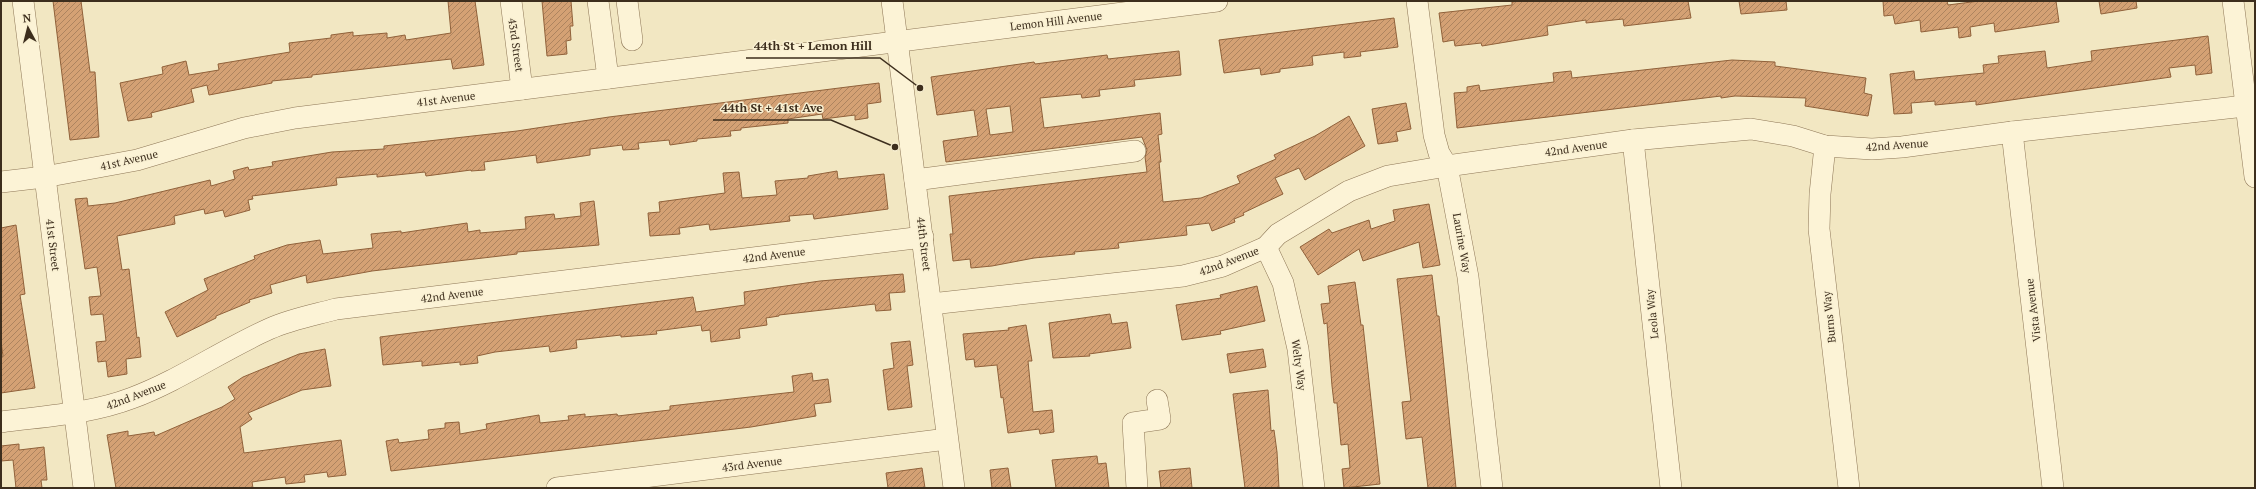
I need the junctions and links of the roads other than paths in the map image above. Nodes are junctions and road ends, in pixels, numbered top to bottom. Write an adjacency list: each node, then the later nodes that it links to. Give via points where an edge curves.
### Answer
1 (23, 1): 19 (street, 41st Street)
2 (510, 1): 12 (street, 43rd Street)
3 (598, 1): 11 (street)
4 (627, 1): 9 (street)
5 (892, 1): 10 (street, 44th Street)
6 (1217, 1): 10 (street, Lemon Hill Avenue)
7 (1417, 1): 18 (street, Laurine Way, via 1434,135 1439,153)
8 (2233, 1): 13 (street)
9 (632, 40)
10 (896, 42): 11 (street, 41st Avenue); 21 (street, 44th Street)
11 (608, 78): 12 (street, 41st Avenue)
12 (522, 89): 19 (street, 41st Avenue, via 295,118 244,128 137,160)
13 (2245, 106): 14 (street, 42nd Avenue); 20 (street)
14 (2012, 132): 16 (street, 42nd Avenue, via 1902,147 1872,149); 38 (street, Vista Avenue)
15 (1633, 140): 16 (street, 42nd Avenue, via 1751,130 1793,136); 18 (street, 42nd Avenue); 36 (street, Leola Way)
16 (1825, 146): 37 (street, Burns Way, via 1819,229)
17 (1135, 151): 21 (street)
18 (1447, 166): 24 (street, 42nd Avenue, via 1388,176 1349,191 1278,234); 35 (street, Laurine Way, via 1468,278)
19 (44, 177): 22 (street, 41st Avenue); 27 (street, 41st Street)
20 (2255, 177)
21 (916, 180): 23 (street, 44th Street)
22 (1, 182)
23 (923, 237): 25 (street, 44th Street); 27 (street, 42nd Avenue, via 336,310 270,328 188,373 131,399)
24 (1266, 247): 25 (street, 42nd Avenue, via 1223,266 1183,276); 34 (street, Welty Way, via 1283,283 1298,349)
25 (931, 304): 29 (street, 44th Street)
26 (1157, 400): 33 (street, via 1160,419 1133,423)
27 (74, 413): 28 (street, 42nd Avenue); 30 (street, 41st Street)
28 (1, 422)
29 (947, 439): 31 (street, 43rd Avenue); 32 (street, 44th Street)
30 (84, 488)
31 (557, 488)
32 (954, 488)
33 (1138, 488)
34 (1314, 488)
35 (1492, 488)
36 (1671, 488)
37 (1849, 488)
38 (2053, 488)

